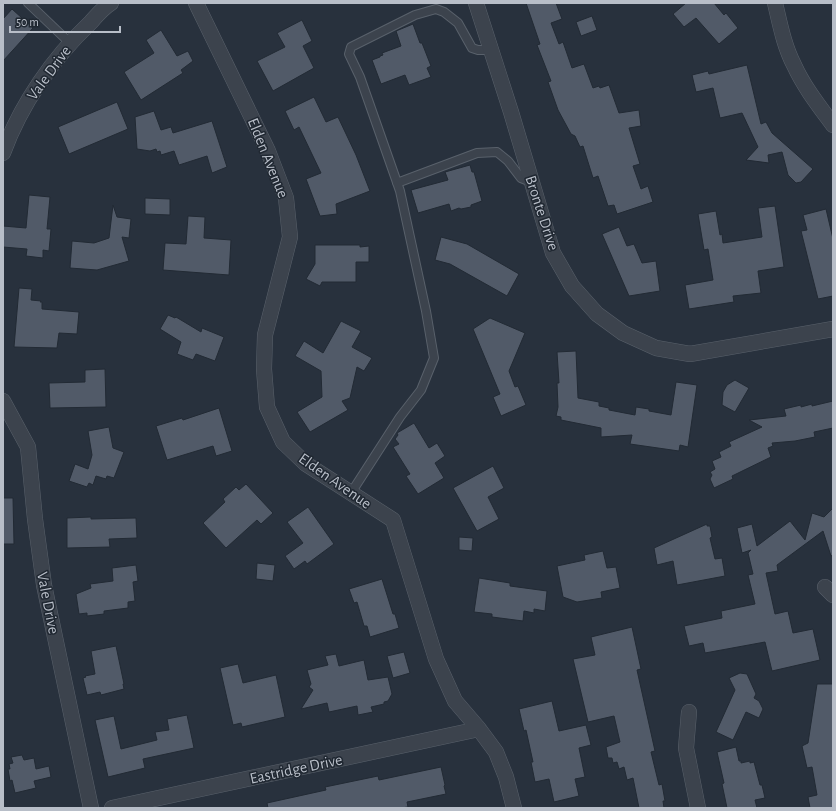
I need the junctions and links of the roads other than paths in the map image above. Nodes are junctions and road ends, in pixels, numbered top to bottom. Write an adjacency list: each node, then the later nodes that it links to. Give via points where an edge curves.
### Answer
1 (28, 3): 6 (lane)
2 (111, 3): 6 (street, Vale Drive)
3 (196, 3): 15 (street, Elden Avenue, via 268,151 286,198 290,237 265,335 264,369 268,407 283,442 306,464)
4 (476, 3): 7 (street, Bronte Drive)
5 (775, 3): 8 (street, via 781,32 793,64)
6 (70, 43): 9 (street, Vale Drive)
7 (491, 50): 11 (street, Bronte Drive); 12 (lane, via 472,48 458,23 436,9 415,15 351,47 350,54)
8 (833, 125)
9 (6, 134): 10 (street, Vale Drive)
10 (3, 153)
11 (530, 178): 12 (lane, via 521,178 497,152 477,153); 13 (street, Bronte Drive, via 553,253 572,286 597,314 623,333 656,348 690,354)
12 (397, 183): 15 (lane, via 434,358 421,390 400,417)
13 (833, 329)
14 (3, 401): 18 (street, Vale Drive, via 28,447 44,585)
15 (351, 493): 17 (street, Elden Avenue, via 393,520 436,659 455,701)
16 (689, 712): 21 (street, via 686,748)
17 (479, 730): 19 (street, Eastridge Drive); 20 (street, Elden Avenue, via 496,752)
18 (91, 808)
19 (112, 808)
20 (514, 808)
21 (698, 808)

